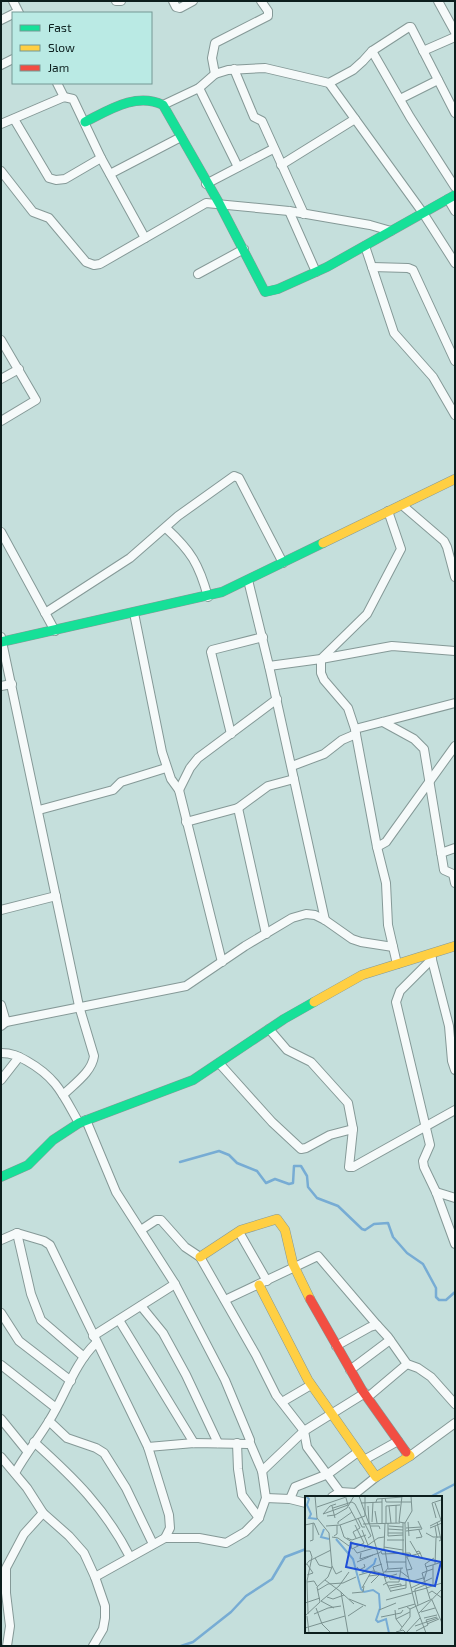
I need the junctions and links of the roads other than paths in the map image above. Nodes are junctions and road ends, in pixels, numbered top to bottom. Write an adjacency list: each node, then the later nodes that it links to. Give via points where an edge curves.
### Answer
1 (13, 1): 8 (street)
2 (116, 1): 3 (street)
3 (121, 1)
4 (173, 1): 5 (street, via 176,7 180,8)
5 (193, 1)
6 (261, 1): 18 (street, via 268,11 268,16 215,43 212,58)
7 (438, 1): 11 (street)
8 (17, 12)
9 (12, 15): 10 (street)
10 (1, 20)
11 (455, 32)
12 (455, 37): 14 (street)
13 (372, 50): 14 (street, via 411,27); 20 (street, via 353,70); 24 (street)
14 (423, 51): 19 (street)
15 (12, 60): 16 (street)
16 (1, 65)
17 (234, 70): 18 (street); 20 (street, via 265,68); 32 (street, via 254,117 262,121)
18 (215, 74): 22 (street)
19 (438, 80): 24 (street); 26 (street)
20 (329, 83): 28 (street)
21 (58, 84): 23 (street)
22 (199, 88): 25 (street); 35 (street)
23 (64, 97): 27 (street); 29 (street, via 73,99)
24 (400, 99): 39 (street)
25 (163, 104): 29 (street, via 152,98 129,101); 31 (street)
26 (455, 113)
27 (14, 119): 30 (street); 33 (street, via 49,178 64,179)
28 (355, 119): 34 (street); 44 (street)
29 (85, 122): 33 (street)
30 (1, 124)
31 (181, 137): 37 (street); 38 (street)
32 (273, 149): 34 (street); 35 (street)
33 (101, 158): 37 (street)
34 (281, 165): 45 (street)
35 (238, 167): 38 (street)
36 (1, 171): 47 (street, via 33,212 49,218 86,262 100,264)
37 (110, 174): 47 (street)
38 (206, 184): 41 (street)
39 (455, 187)
40 (452, 197): 43 (street); 44 (street)
41 (219, 203): 42 (street); 47 (street, via 200,205); 49 (street)
42 (289, 211): 45 (street); 52 (street)
43 (455, 211)
44 (423, 213): 46 (street); 50 (street)
45 (304, 214): 46 (street, via 370,224)
46 (391, 231): 48 (street)
47 (145, 238)
48 (365, 246): 51 (street); 52 (street)
49 (244, 249): 52 (street, via 266,292 274,292); 53 (street)
50 (455, 263)
51 (372, 267): 55 (street, via 413,270); 58 (street, via 394,333 433,377)
52 (316, 272)
53 (198, 274)
54 (1, 340): 56 (street)
55 (454, 355)
56 (19, 369): 57 (street); 59 (street, via 36,400)
57 (1, 379)
58 (454, 410)
59 (1, 421)
60 (455, 479): 61 (street)
61 (402, 505): 62 (street); 66 (street)
62 (388, 511): 67 (street); 77 (street, via 401,547 399,552 367,614)
63 (166, 528): 67 (street, via 178,516 234,476 238,476); 70 (street, via 194,558); 71 (street, via 130,558)
64 (1, 532): 65 (street)
65 (4, 541): 71 (street)
66 (451, 546): 68 (street)
67 (283, 563): 69 (street)
68 (455, 576)
69 (248, 580): 70 (street); 74 (street)
70 (208, 597): 72 (street)
71 (45, 613): 73 (street)
72 (134, 613): 73 (street); 88 (street)
73 (55, 631): 75 (street)
74 (263, 637): 78 (street); 85 (street, via 211,652)
75 (2, 640): 79 (street)
76 (455, 651): 77 (street, via 392,646)
77 (321, 659): 78 (street); 84 (street, via 324,680 348,708)
78 (269, 666): 81 (street)
79 (12, 684): 80 (street); 93 (street)
80 (1, 686)
81 (277, 699): 85 (street); 87 (street)
82 (455, 703): 83 (street)
83 (383, 722): 84 (street); 90 (street, via 424,749)
84 (356, 732): 87 (street, via 324,754); 95 (street)
85 (231, 734): 91 (street, via 198,758)
86 (455, 746): 90 (street)
87 (292, 766): 89 (street)
88 (166, 768): 91 (street); 93 (street, via 121,782 113,790)
89 (294, 779): 92 (street, via 268,786); 101 (street)
90 (430, 782): 95 (street, via 386,842); 97 (street)
91 (178, 790): 94 (street)
92 (238, 808): 94 (street); 102 (street)
93 (39, 810): 99 (street)
94 (186, 822): 106 (street)
95 (377, 847): 103 (street, via 386,883 387,913)
96 (455, 848): 97 (street)
97 (442, 852): 98 (street, via 444,870 453,874)
98 (455, 883)
99 (56, 896): 100 (street); 109 (street)
100 (1, 910)
101 (325, 920): 102 (street, via 306,914 292,918); 103 (street, via 352,939)
102 (266, 934): 106 (street)
103 (393, 946): 107 (street)
104 (455, 946): 105 (street)
105 (431, 957): 107 (street); 111 (street); 122 (street, via 400,991 396,1002)
106 (222, 962): 109 (street, via 186,986)
107 (397, 964): 112 (street, via 362,975)
108 (1, 1005): 110 (street)
109 (80, 1006): 110 (street); 119 (street, via 94,1056 93,1063)
110 (3, 1024)
111 (449, 1026): 113 (street); 117 (street)
112 (269, 1029): 116 (street); 123 (street, via 287,1050 311,1062 345,1099)
113 (455, 1034)
114 (1, 1053): 115 (street)
115 (19, 1056): 118 (street); 119 (street, via 42,1069)
116 (219, 1063): 121 (street, via 184,1084); 123 (street, via 272,1122 301,1149 337,1132)
117 (455, 1070)
118 (1, 1080)
119 (63, 1095): 121 (street)
120 (455, 1110): 122 (street)
121 (83, 1121): 124 (street, via 53,1140 28,1165); 127 (street, via 112,1184)
122 (425, 1126): 123 (street, via 351,1167 348,1164); 125 (street, via 430,1145 422,1161)
123 (353, 1129)
124 (1, 1177)
125 (436, 1192): 126 (street); 131 (street)
126 (455, 1198)
127 (140, 1230): 132 (street, via 156,1220 161,1220 184,1247); 135 (street)
128 (239, 1232): 132 (street); 133 (street, via 277,1219 283,1224); 134 (street)
129 (17, 1233): 130 (street); 141 (street, via 50,1244); 144 (street, via 31,1294 42,1320)
130 (1, 1240)
131 (455, 1244)
132 (200, 1257): 136 (street)
133 (294, 1268): 134 (street); 140 (street, via 318,1256); 143 (street)
134 (263, 1283): 136 (street); 149 (street)
135 (175, 1284): 137 (street); 164 (street, via 225,1380)
136 (225, 1300): 151 (street)
137 (141, 1306): 139 (street); 162 (street, via 163,1333)
138 (1, 1313): 148 (street, via 19,1341)
139 (119, 1320): 141 (street); 161 (street)
140 (377, 1325): 142 (street); 143 (street)
141 (95, 1339): 144 (street); 165 (street)
142 (390, 1340): 146 (street); 147 (street)
143 (336, 1346): 147 (street)
144 (84, 1357): 148 (street)
145 (1, 1364): 153 (street)
146 (407, 1364): 150 (street); 152 (street, via 431,1377)
147 (350, 1370): 150 (street)
148 (71, 1381): 153 (street)
149 (311, 1385): 151 (street); 154 (street)
150 (366, 1395): 154 (street); 159 (street)
151 (282, 1402): 158 (street)
152 (455, 1404)
153 (56, 1408): 156 (street)
154 (331, 1415): 158 (street); 167 (street)
155 (1, 1419): 166 (street)
156 (49, 1421): 160 (street); 183 (street, via 67,1438 104,1453 126,1488)
157 (455, 1423): 168 (street)
158 (304, 1431): 171 (street); 173 (street, via 307,1447)
159 (398, 1441): 168 (street); 170 (street)
160 (34, 1442): 166 (street); 184 (street, via 74,1479 104,1513)
161 (194, 1443): 162 (street); 165 (street)
162 (218, 1443): 163 (street)
163 (237, 1443): 164 (street); 181 (street, via 242,1495)
164 (250, 1443): 171 (street)
165 (148, 1447): 182 (street, via 169,1515 170,1528)
166 (27, 1451): 172 (street)
167 (358, 1452): 170 (street); 173 (street)
168 (410, 1456): 174 (street)
169 (1, 1457): 172 (street)
170 (364, 1460): 174 (street)
171 (262, 1471): 177 (street)
172 (15, 1473): 180 (street)
173 (328, 1474): 175 (street); 178 (street, via 295,1487)
174 (376, 1477): 175 (street, via 356,1493)
175 (340, 1492): 176 (street)
176 (334, 1496)
177 (266, 1498): 178 (street); 181 (street)
178 (290, 1499): 179 (street)
179 (305, 1503)
180 (44, 1513): 185 (street, via 84,1553); 186 (street, via 24,1534 6,1568 10,1626)
181 (259, 1518): 182 (street, via 246,1532 226,1542 199,1538)
182 (165, 1538): 183 (street)
183 (153, 1544): 184 (street)
184 (130, 1557): 185 (street)
185 (95, 1577): 187 (street, via 105,1606 105,1618 103,1629)
186 (7, 1646)
187 (93, 1646)

